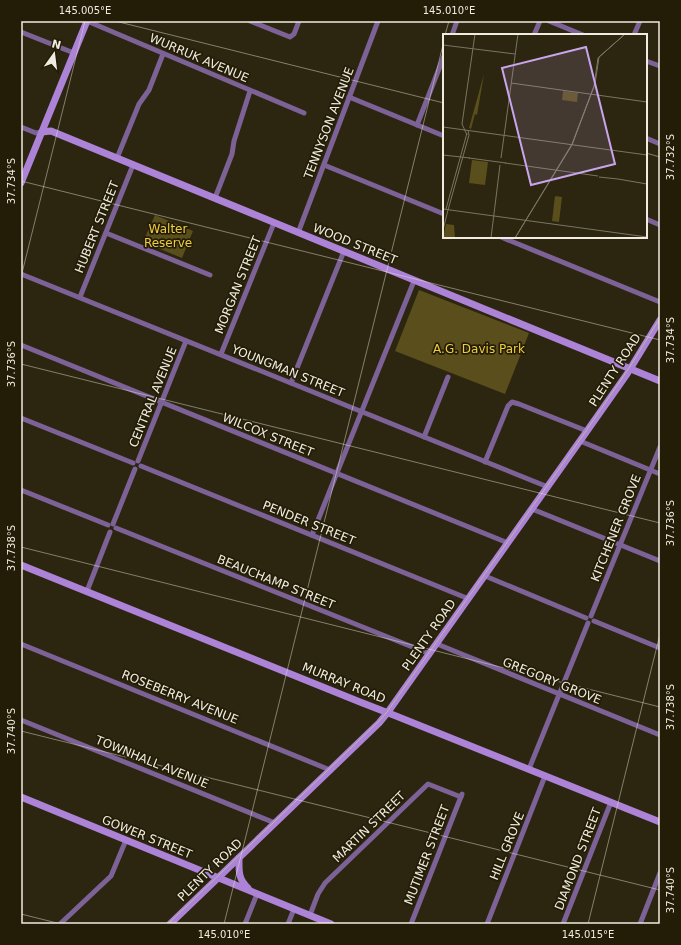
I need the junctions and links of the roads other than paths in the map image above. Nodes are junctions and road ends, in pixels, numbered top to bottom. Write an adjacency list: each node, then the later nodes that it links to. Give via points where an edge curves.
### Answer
1 (87, 21): 14 (main road); 15 (street, WURRUK AVENUE)
2 (250, 21): 3 (street, via 290,37 294,34)
3 (299, 21)
4 (378, 21): 20 (street, TENNYSON AVENUE)
5 (458, 21): 10 (street)
6 (540, 21): 11 (street)
7 (550, 21): 12 (street)
8 (640, 21): 13 (street)
9 (21, 32): 14 (street)
10 (452, 34)
11 (534, 34)
12 (581, 34)
13 (634, 34)
14 (74, 53): 24 (main road)
15 (163, 54): 19 (street, WURRUK AVENUE); 28 (street)
16 (443, 59): 22 (street)
17 (647, 61): 18 (street)
18 (660, 66)
19 (250, 90): 21 (street, WURRUK AVENUE); 32 (street, via 232,154)
20 (349, 97): 22 (street); 30 (street, TENNYSON AVENUE)
21 (304, 113)
22 (417, 125): 25 (street)
23 (21, 127): 24 (street, via 36,133)
24 (42, 132): 28 (main road, WOOD STREET, via 51,131); 31 (main road)
25 (443, 136)
26 (647, 138): 27 (street)
27 (660, 144)
28 (117, 158): 29 (main road, WOOD STREET)
29 (133, 165): 32 (main road, WOOD STREET); 37 (street, HUBERT STREET)
30 (324, 165): 33 (street); 38 (street, TENNYSON AVENUE)
31 (21, 183)
32 (215, 198): 35 (main road, WOOD STREET)
33 (443, 214)
34 (647, 219): 36 (street)
35 (274, 223): 38 (main road, WOOD STREET); 49 (street, MORGAN STREET)
36 (660, 225)
37 (106, 233): 42 (street); 44 (street, HUBERT STREET)
38 (298, 233): 40 (main road, WOOD STREET)
39 (503, 238): 45 (street)
40 (344, 251): 43 (main road, WOOD STREET); 53 (street)
41 (21, 274): 44 (street, YOUNGMAN STREET)
42 (210, 275)
43 (414, 280): 50 (main road, WOOD STREET); 55 (street)
44 (80, 297): 47 (street, YOUNGMAN STREET)
45 (660, 302)
46 (660, 320): 50 (main road, PLENTY ROAD)
47 (186, 341): 49 (street, YOUNGMAN STREET); 54 (street, CENTRAL AVENUE)
48 (21, 345): 54 (street, WILCOX STREET)
49 (221, 354): 53 (street, YOUNGMAN STREET)
50 (630, 369): 52 (main road, WOOD STREET); 57 (main road, PLENTY ROAD)
51 (448, 377): 58 (street)
52 (660, 381)
53 (291, 383): 55 (street, YOUNGMAN STREET)
54 (162, 403): 62 (street, CENTRAL AVENUE); 64 (street, WILCOX STREET)
55 (362, 412): 58 (street, YOUNGMAN STREET); 64 (street)
56 (21, 418): 62 (street, PENDER STREET)
57 (587, 431): 59 (main road, PLENTY ROAD); 61 (street, via 512,402 508,406)
58 (424, 437): 61 (street, YOUNGMAN STREET)
59 (580, 441): 63 (street); 66 (main road, PLENTY ROAD)
60 (660, 447): 63 (street, KITCHENER GROVE)
61 (485, 462): 66 (street, YOUNGMAN STREET)
62 (137, 465): 69 (street, CENTRAL AVENUE); 70 (street, PENDER STREET)
63 (651, 470): 65 (street); 72 (street, KITCHENER GROVE)
64 (336, 474): 70 (street); 71 (street, WILCOX STREET)
65 (660, 474)
66 (548, 487): 68 (main road, PLENTY ROAD)
67 (21, 490): 69 (street, BEAUCHAMP STREET)
68 (532, 509): 71 (main road, PLENTY ROAD); 72 (street)
69 (112, 526): 76 (street, via 107,528 110,532); 82 (street, BEAUCHAMP STREET)
70 (312, 535): 77 (street, PENDER STREET)
71 (508, 543): 75 (main road, PLENTY ROAD)
72 (620, 545): 73 (street); 78 (street, KITCHENER GROVE)
73 (660, 561)
74 (21, 565): 76 (main road, MURRAY ROAD)
75 (485, 576): 77 (main road, PLENTY ROAD); 78 (street)
76 (87, 591): 84 (main road, MURRAY ROAD)
77 (469, 599): 80 (main road, PLENTY ROAD)
78 (590, 620): 81 (street); 83 (street, KITCHENER GROVE)
79 (21, 644): 88 (street, ROSEBERRY AVENUE)
80 (437, 644): 82 (main road, PLENTY ROAD); 83 (street, GREGORY GROVE)
81 (660, 648)
82 (430, 654): 84 (main road, PLENTY ROAD)
83 (560, 695): 86 (street, GREGORY GROVE); 87 (street, KITCHENER GROVE)
84 (388, 712): 87 (main road, MURRAY ROAD); 88 (main road, PLENTY ROAD)
85 (21, 720): 94 (street, TOWNHALL AVENUE)
86 (660, 735)
87 (529, 769): 89 (main road, MURRAY ROAD)
88 (330, 770): 94 (main road, PLENTY ROAD)
89 (545, 776): 92 (main road, MURRAY ROAD); 108 (street, HILL GROVE)
90 (461, 795): 101 (street, MARTIN STREET, via 428,784 325,883); 107 (street, MUTIMER STREET)
91 (21, 797): 95 (main road, GOWER STREET)
92 (611, 802): 93 (main road, MURRAY ROAD); 109 (street, DIAMOND STREET)
93 (660, 822)
94 (275, 823): 96 (main road, PLENTY ROAD)
95 (126, 840): 98 (main road, GOWER STREET); 102 (street, via 111,876)
96 (239, 858): 98 (main road, PLENTY ROAD); 99 (main road, via 240,878 244,885)
97 (660, 873): 110 (street)
98 (218, 878): 99 (main road, GOWER STREET); 103 (main road, PLENTY ROAD)
99 (255, 893): 100 (main road, GOWER STREET); 104 (street)
100 (294, 909): 101 (main road, GOWER STREET); 105 (street)
101 (310, 915): 106 (main road, GOWER STREET)
102 (60, 924)
103 (170, 924)
104 (245, 924)
105 (288, 924)
106 (331, 924)
107 (411, 924)
108 (487, 924)
109 (563, 924)
110 (640, 924)

